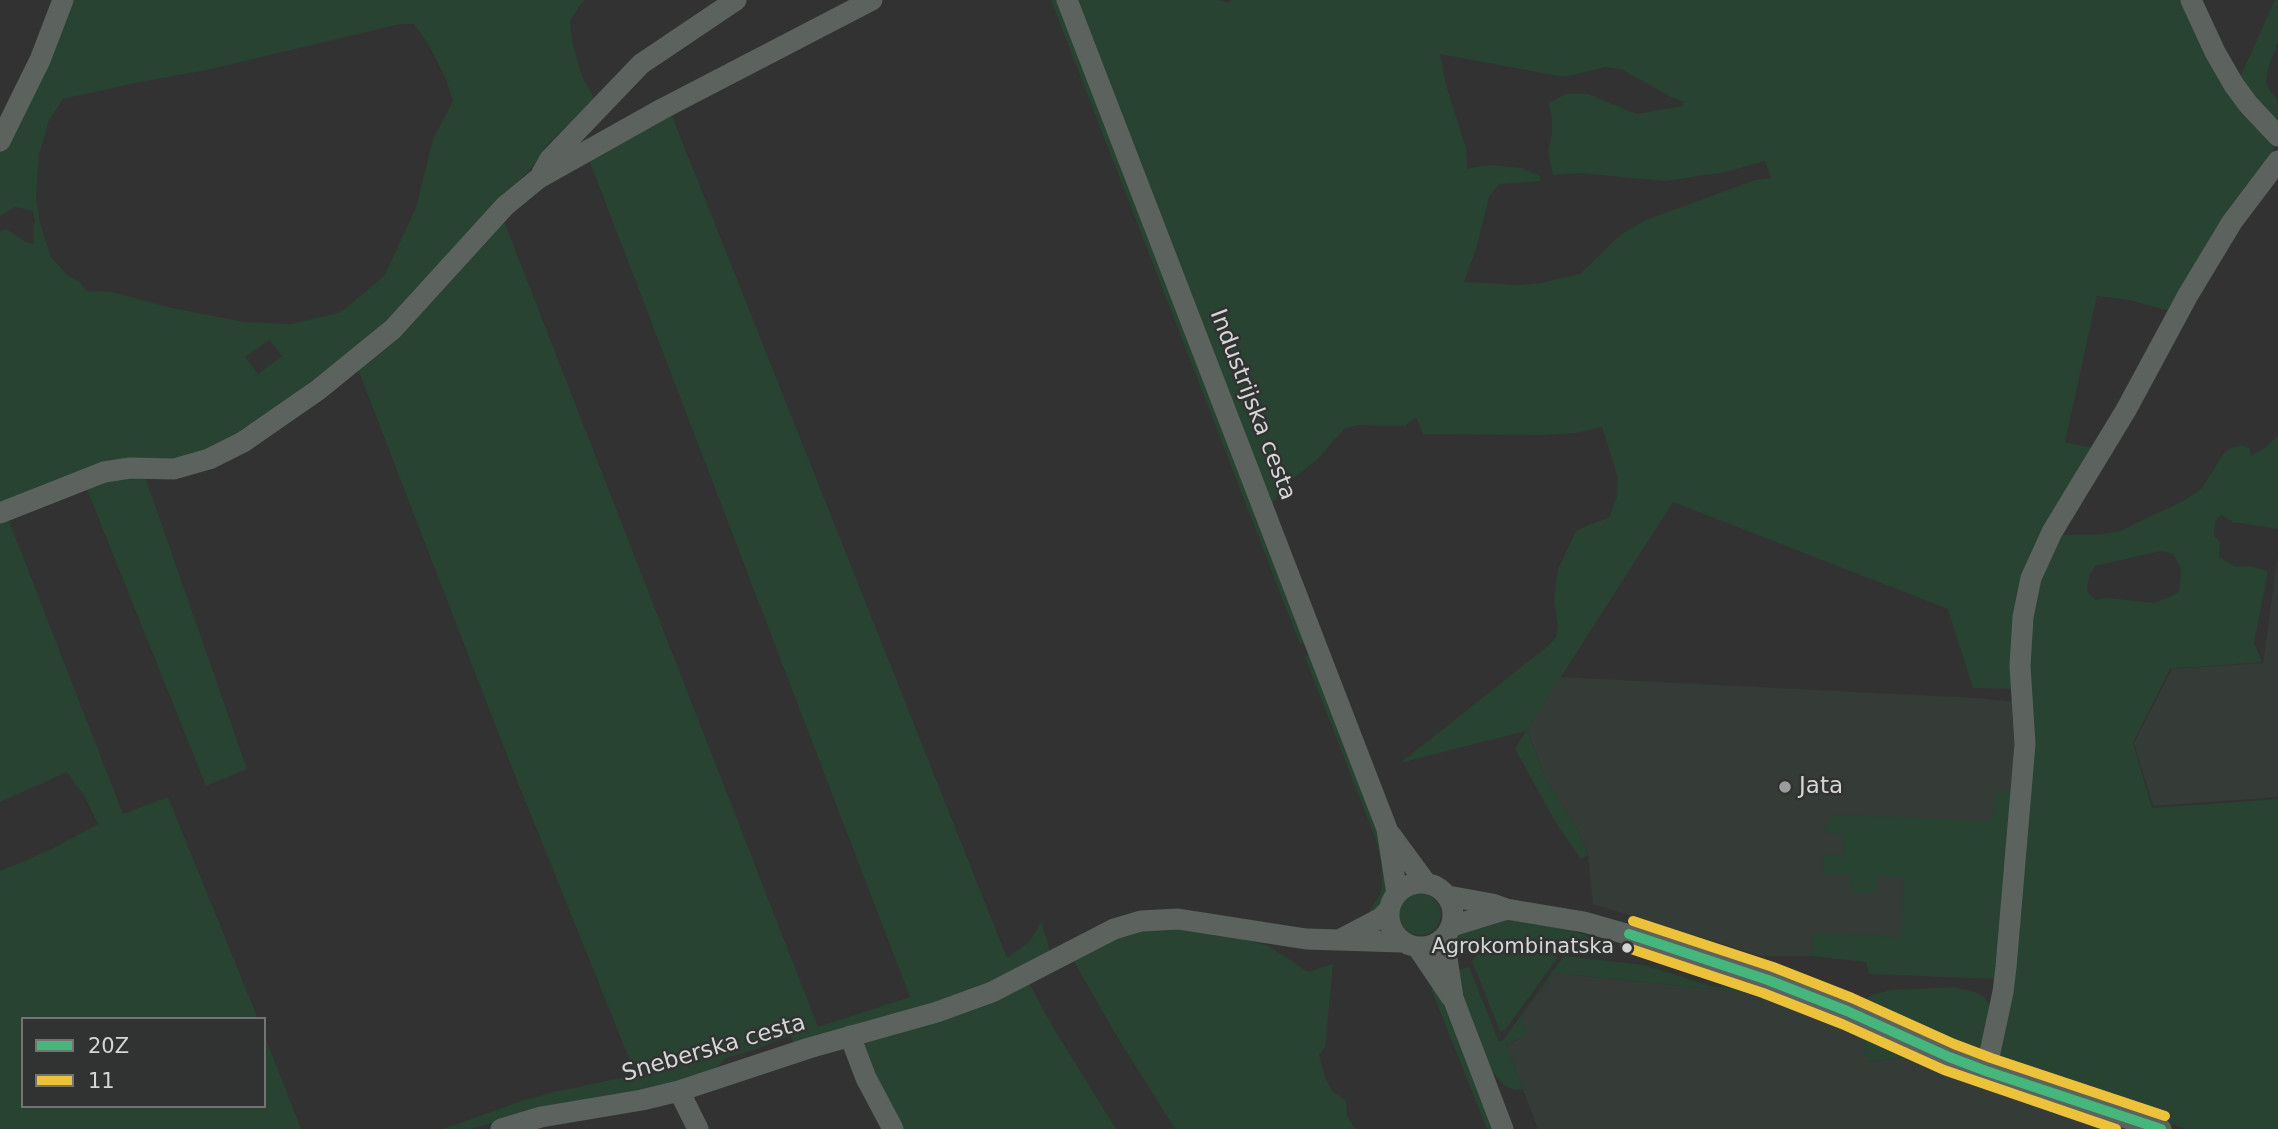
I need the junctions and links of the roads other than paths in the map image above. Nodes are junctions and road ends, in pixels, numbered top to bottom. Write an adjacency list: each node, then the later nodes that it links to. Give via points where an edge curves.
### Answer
1 (63, 0): 7 (street)
2 (736, 0): 9 (street, via 641,64 550,159)
3 (1067, 0): 11 (street, Industrijska cesta)
4 (2191, 0): 6 (street, via 2234,85)
5 (861, 3): 9 (street)
6 (2278, 136)
7 (0, 141)
8 (2278, 161): 21 (street, via 2226,232 2052,532 2031,578 2022,617 2024,757 2006,967)
9 (539, 178): 10 (street, via 505,206 393,329 318,390 243,442 174,469 104,472)
10 (0, 513)
11 (1387, 829): 12 (street, Industrijska cesta); 14 (street, Industrijska cesta)
12 (1426, 883): 13 (street); 14 (street, via 1410,885)
13 (1448, 896): 15 (street); 16 (street, via 1453,907)
14 (1393, 902): 17 (street, via 1381,918); 18 (street, via 1390,924)
15 (1506, 909): 16 (street); 21 (street, via 1584,922 1768,980)
16 (1448, 932): 18 (street, via 1432,946); 19 (street)
17 (1341, 939): 18 (street, Sneberska cesta); 20 (street, Sneberska cesta, via 1281,936 1191,920 1141,921 1102,934 992,992)
18 (1410, 945): 19 (street)
19 (1453, 998): 27 (street)
20 (850, 1036): 22 (street, Sneberska cesta); 26 (street)
21 (1986, 1071): 28 (street)
22 (679, 1091): 23 (street, Sneberska cesta); 25 (street)
23 (593, 1119): 24 (street, Sneberska cesta, via 541,1117)
24 (501, 1129)
25 (698, 1129)
26 (893, 1129)
27 (1503, 1129)
28 (2161, 1129)

